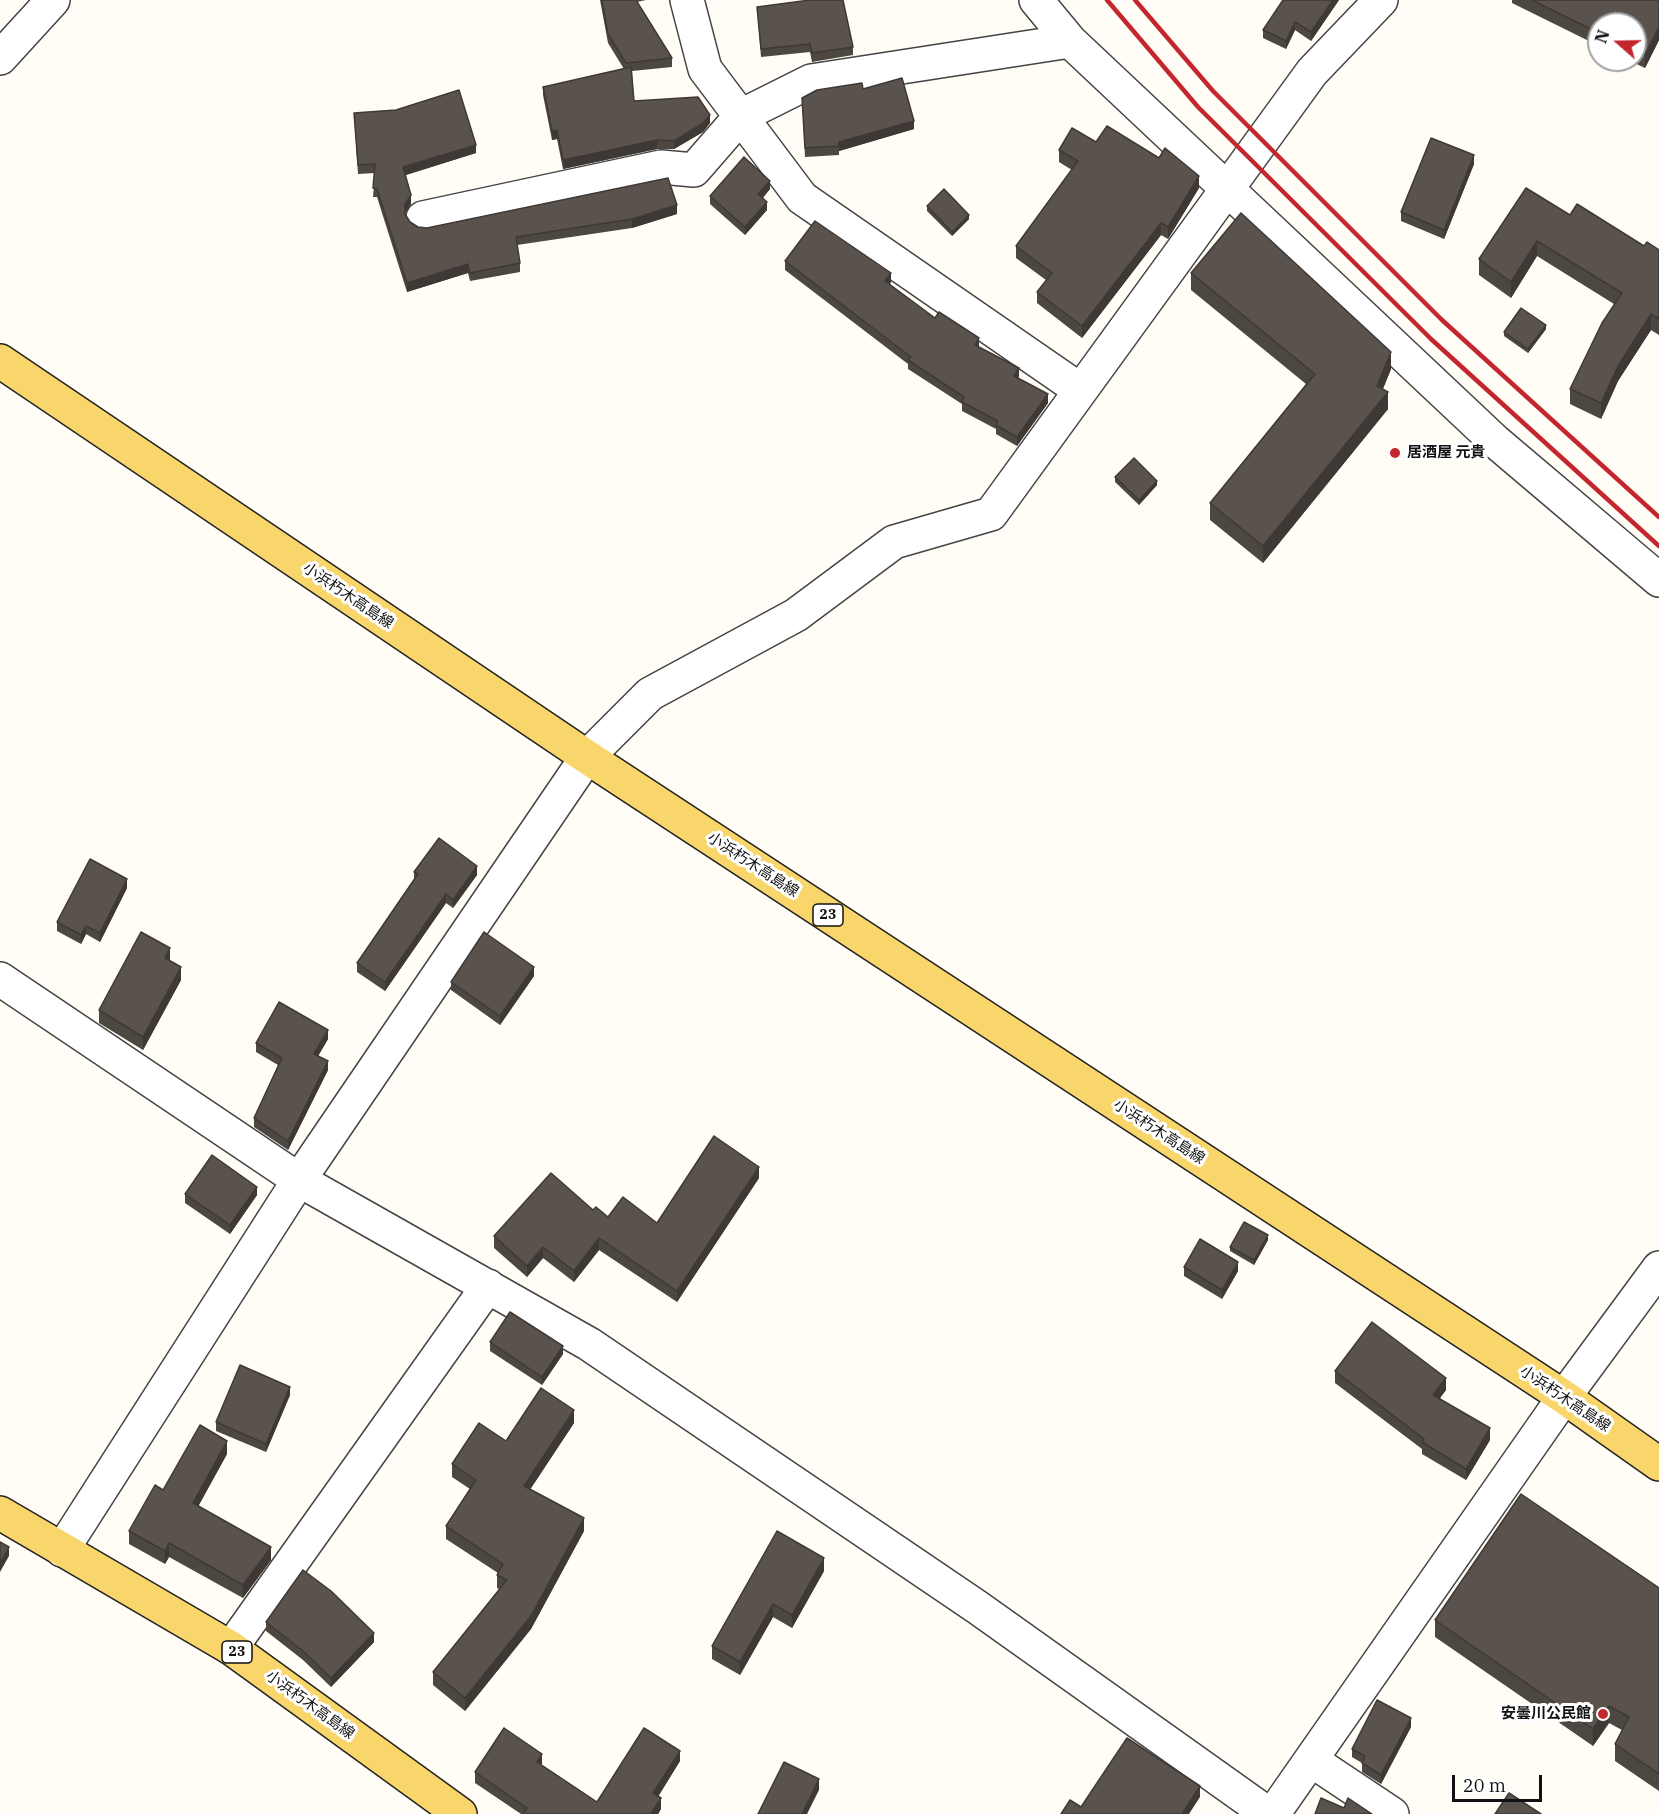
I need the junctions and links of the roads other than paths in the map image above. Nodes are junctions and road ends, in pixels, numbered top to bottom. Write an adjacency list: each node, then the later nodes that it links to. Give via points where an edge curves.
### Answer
1 (53, 0): 6 (street)
2 (687, 0): 7 (street, via 705,69)
3 (1036, 0): 5 (street)
4 (1381, 0): 8 (street, via 1312,72)
5 (1070, 40): 7 (street, via 811,81); 8 (street)
6 (0, 58)
7 (741, 116): 9 (street, via 694,170 661,167); 11 (street, via 802,198)
8 (1228, 189): 11 (street); 12 (street, via 1495,441)
9 (423, 218)
10 (0, 362): 13 (main road, 小浜朽木高島線 / 23)
11 (1080, 390): 13 (street, via 991,514 894,542 796,615 650,694)
12 (1659, 580)
13 (587, 757): 15 (street); 18 (main road, 小浜朽木高島線 / 23)
14 (0, 979): 15 (street)
15 (299, 1180): 17 (street); 21 (street)
16 (1659, 1268): 18 (street)
17 (488, 1286): 22 (street); 25 (street, via 618,1364 977,1607)
18 (1564, 1397): 19 (main road, 小浜朽木高島線 / 23); 23 (street)
19 (1659, 1464)
20 (0, 1513): 21 (main road, 小浜朽木高島線 / 23)
21 (62, 1550): 22 (main road, 小浜朽木高島線 / 23)
22 (231, 1648): 24 (main road, 小浜朽木高島線 / 23)
23 (1311, 1760): 26 (street); 27 (street)
24 (460, 1814)
25 (1268, 1814)
26 (1273, 1814)
27 (1392, 1814)

